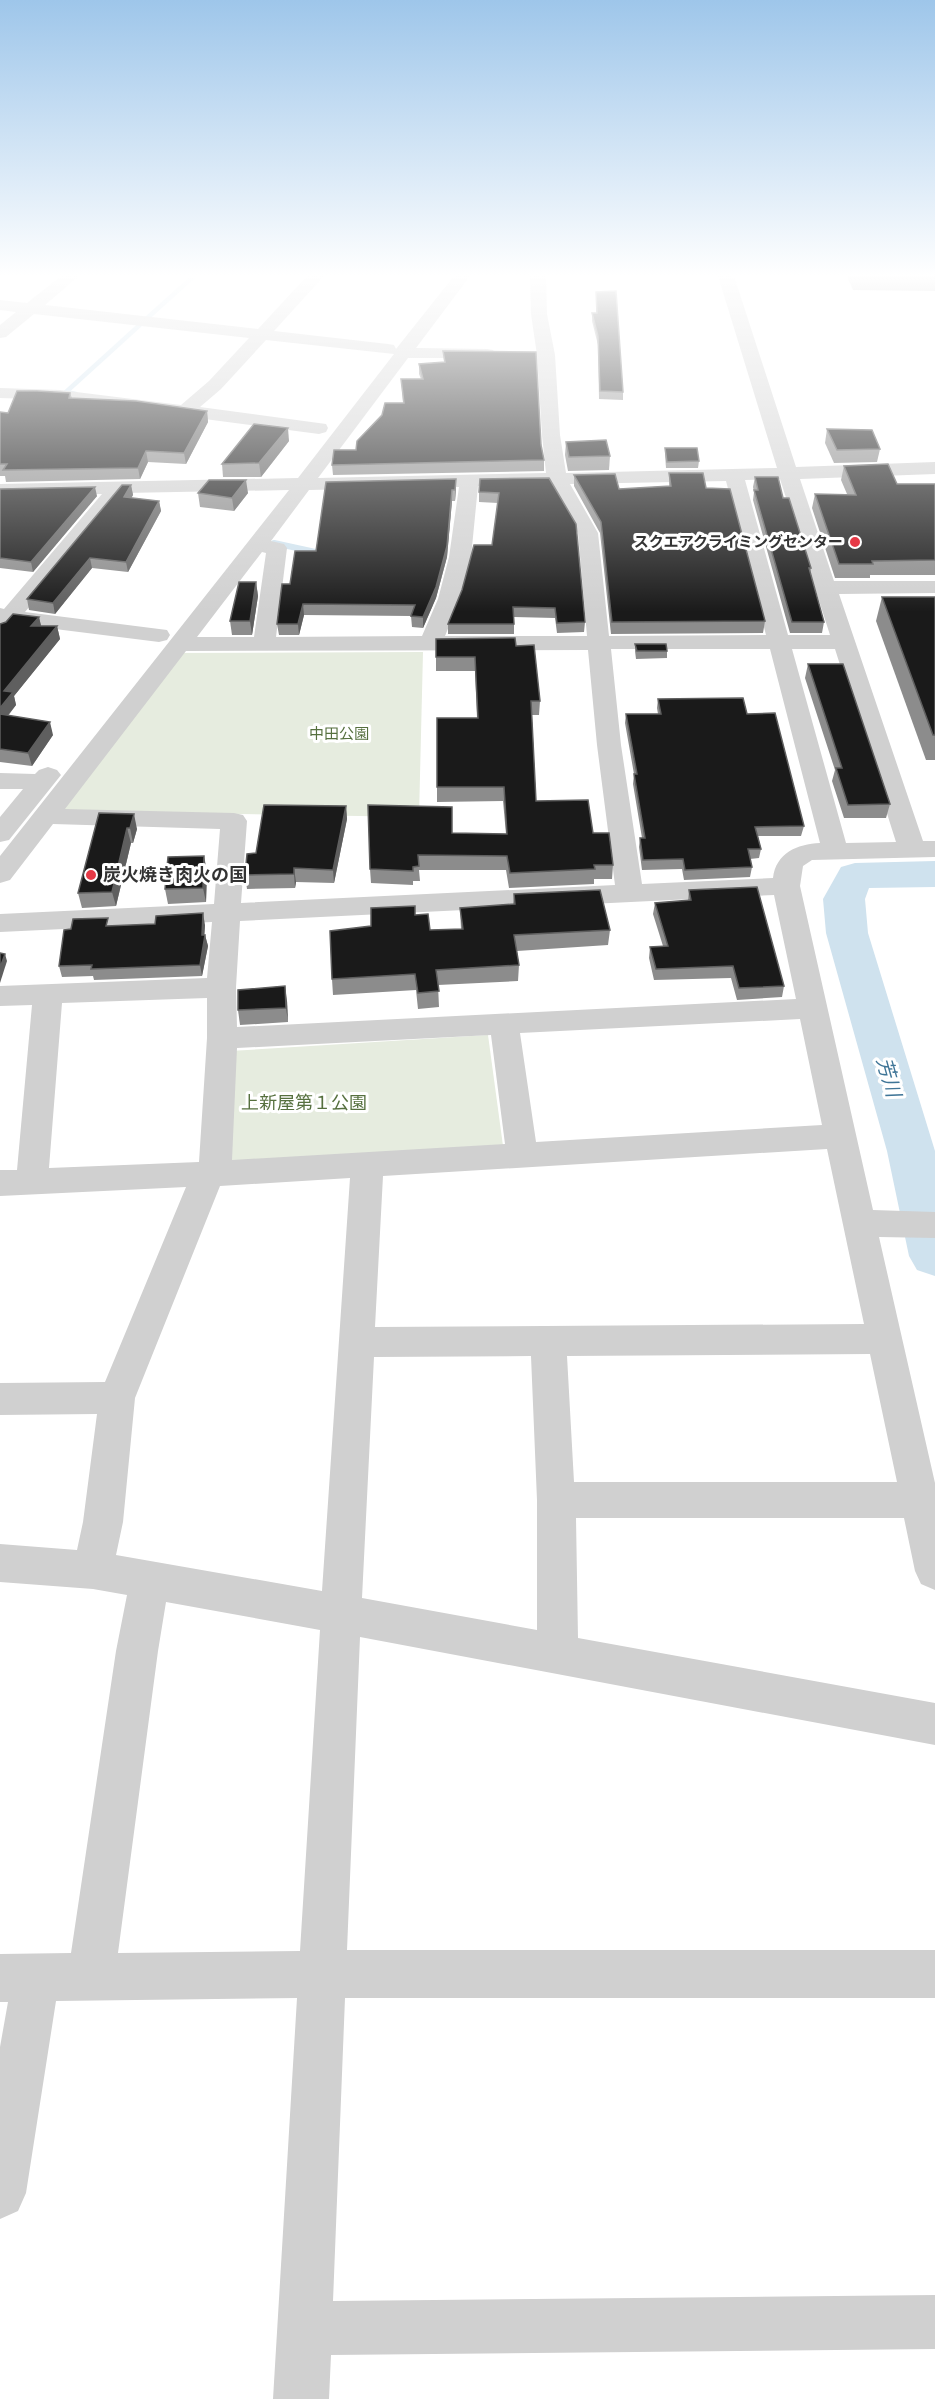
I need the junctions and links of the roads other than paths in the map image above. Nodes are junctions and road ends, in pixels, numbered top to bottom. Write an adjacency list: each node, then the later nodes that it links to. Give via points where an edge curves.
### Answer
1 (212, 388): 7 (street)
2 (357, 388): 8 (street)
3 (366, 388): 12 (street)
4 (545, 388): 14 (street)
5 (760, 388): 11 (street)
6 (4, 398): 7 (street, via 60,395)
7 (186, 410): 8 (street)
8 (329, 416): 9 (street)
9 (305, 447)
10 (935, 468): 11 (street)
11 (790, 474): 13 (street); 22 (street)
12 (297, 475): 15 (street); 16 (street); 20 (street)
13 (734, 476): 14 (street); 25 (street)
14 (557, 479): 15 (street); 26 (street, via 588,532)
15 (469, 481): 28 (street, via 460,557)
16 (278, 484): 17 (street); 19 (street)
17 (117, 488): 18 (street); 23 (street)
18 (0, 490)
19 (263, 503)
20 (257, 545): 24 (street); 29 (street, via 277,548)
21 (935, 587): 22 (street)
22 (827, 588): 27 (street)
23 (3, 620): 24 (street)
24 (169, 633): 29 (street); 30 (street); 34 (street)
25 (777, 641): 26 (street); 27 (street); 37 (street)
26 (599, 642): 28 (street); 40 (street)
27 (844, 642): 36 (street)
28 (431, 643): 29 (street)
29 (264, 644)
30 (144, 654)
31 (63, 755): 33 (street)
32 (0, 782): 33 (street)
33 (42, 782): 35 (street)
34 (44, 816): 38 (street); 41 (street, via 234,821)
35 (0, 834)
36 (923, 849): 37 (street)
37 (835, 850): 39 (street, via 797,856 788,866)
38 (0, 874)
39 (786, 886): 40 (street); 46 (street)
40 (630, 892): 41 (street)
41 (225, 912): 42 (street); 43 (street)
42 (0, 923)
43 (221, 987): 44 (street); 48 (street)
44 (48, 995): 45 (street); 53 (street)
45 (0, 996)
46 (812, 1008): 47 (street); 49 (street)
47 (504, 1023): 48 (street); 50 (street)
48 (222, 1038): 52 (street)
49 (840, 1136): 50 (street); 55 (street)
50 (522, 1154): 51 (street)
51 (367, 1165): 52 (street); 59 (street)
52 (212, 1174): 53 (street); 60 (street)
53 (32, 1182): 54 (street)
54 (0, 1183)
55 (870, 1224): 56 (street); 57 (street)
56 (935, 1225)
57 (885, 1339): 58 (street); 63 (street)
58 (548, 1340): 59 (street); 62 (street)
59 (358, 1342): 68 (street)
60 (117, 1398): 61 (street); 65 (street, via 103,1522)
61 (0, 1399)
62 (556, 1500): 63 (street); 69 (street)
63 (919, 1500): 66 (street)
64 (0, 1563): 65 (street)
65 (93, 1570): 67 (street)
66 (935, 1571)
67 (150, 1581): 68 (street); 73 (street)
68 (341, 1614): 69 (street); 71 (street)
69 (558, 1653): 70 (street)
70 (935, 1724)
71 (321, 1974): 72 (street); 73 (street); 77 (street)
72 (935, 1974)
73 (91, 1977): 74 (street)
74 (18, 1978): 75 (street)
75 (0, 2193)
76 (935, 2322): 77 (street)
77 (305, 2328): 78 (street)
78 (301, 2399)

